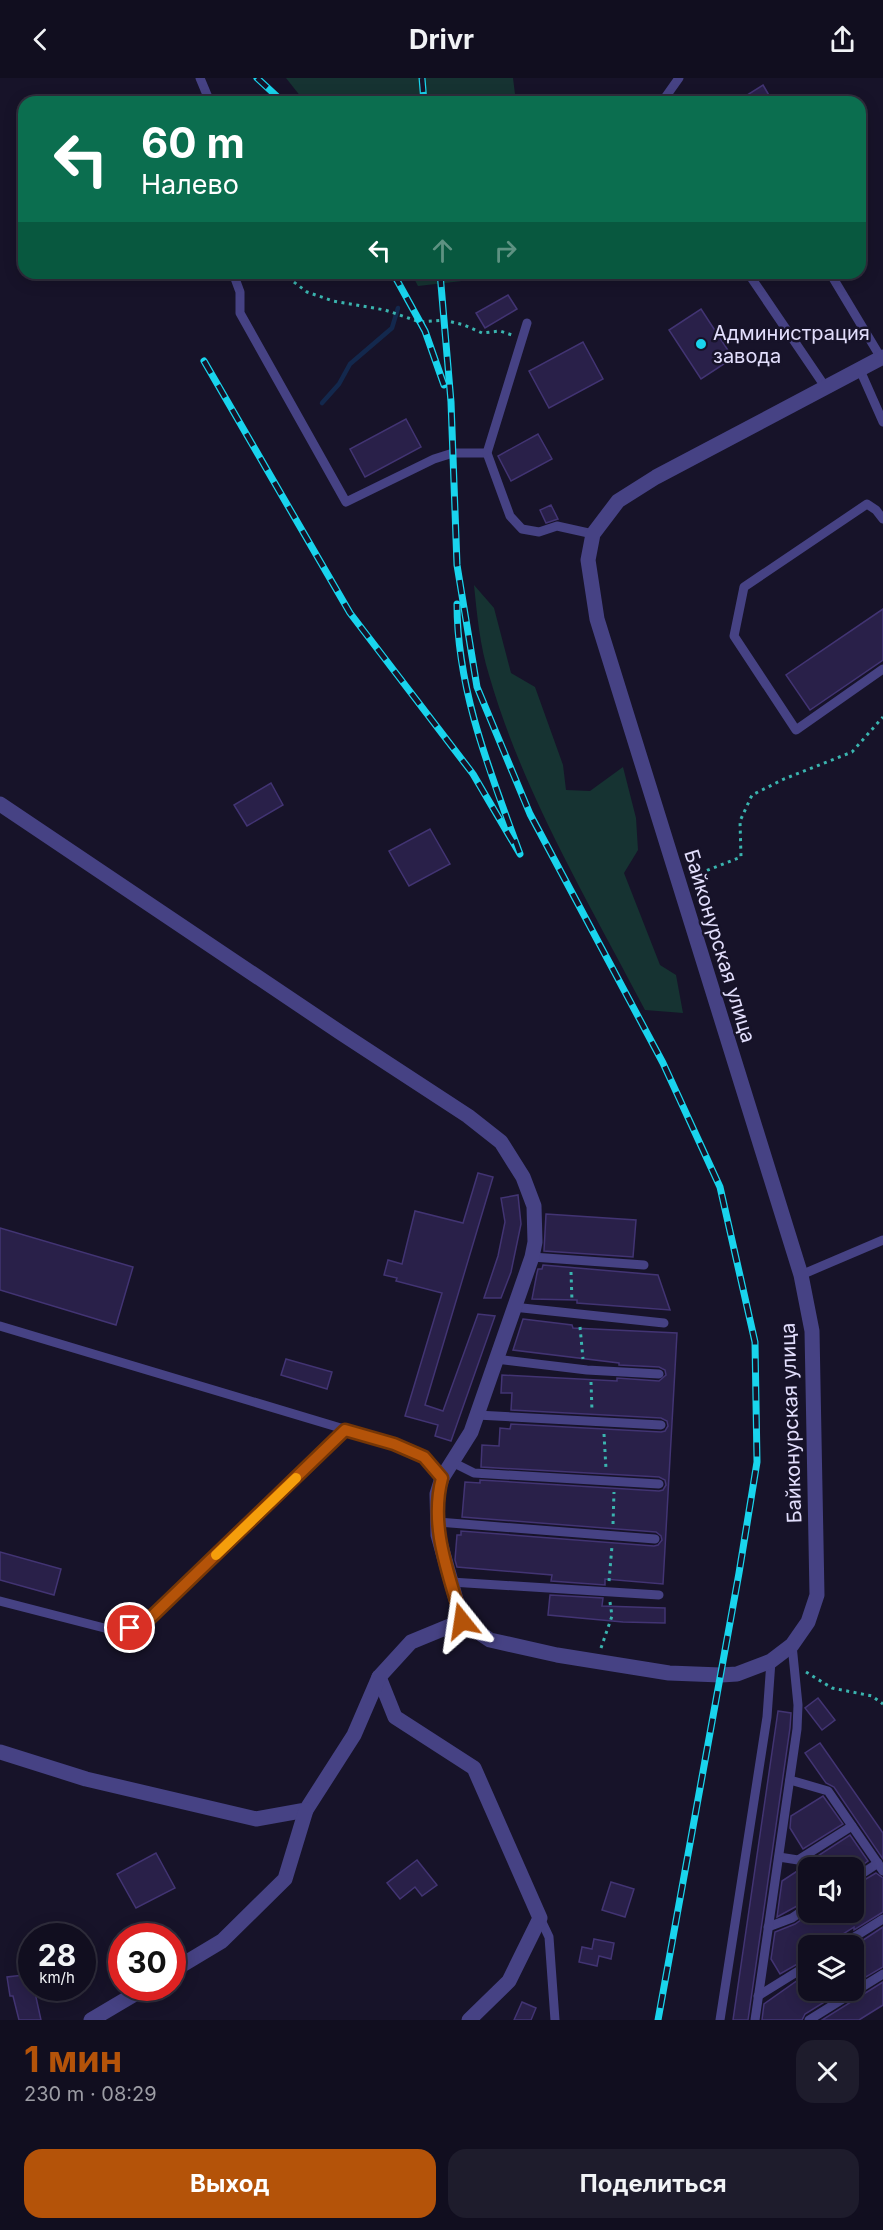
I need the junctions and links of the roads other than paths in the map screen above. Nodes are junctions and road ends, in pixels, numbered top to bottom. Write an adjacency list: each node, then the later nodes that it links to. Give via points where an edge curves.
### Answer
1 (200, 78): 3 (lane)
2 (680, 78): 4 (lane)
3 (208, 96)
4 (666, 96)
5 (235, 279): 13 (lane, via 240,313 346,502 434,459 453,453)
6 (752, 279): 11 (lane)
7 (834, 279): 9 (lane)
8 (527, 323): 13 (lane)
9 (882, 357): 10 (street)
10 (860, 370): 11 (street); 12 (lane)
11 (826, 388): 17 (street, via 656,477 618,501)
12 (883, 422)
13 (487, 453): 17 (lane, via 510,516 522,529 539,532 558,526)
14 (883, 500): 15 (lane)
15 (876, 510): 16 (lane); 18 (lane, via 867,504 744,587 734,636 796,730)
16 (883, 519)
17 (592, 534): 23 (street, Байконурская улица, via 588,560 597,619)
18 (883, 669)
19 (0, 804): 21 (street, via 468,1116 501,1142 523,1177 534,1206)
20 (883, 1240): 23 (lane)
21 (532, 1257): 22 (lane); 24 (street)
22 (644, 1265)
23 (801, 1275): 41 (street, Байконурская улица, via 812,1331 817,1595 808,1622)
24 (513, 1307): 25 (lane); 27 (street)
25 (664, 1323)
26 (0, 1326): 31 (lane)
27 (496, 1359): 28 (lane); 29 (street)
28 (659, 1374)
29 (477, 1415): 30 (lane); 32 (street)
30 (661, 1425)
31 (345, 1430): 33 (lane, via 424,1457); 39 (lane, via 144,1624 116,1631)
32 (452, 1462): 33 (street); 34 (lane, via 474,1473)
33 (442, 1478): 35 (street)
34 (659, 1484)
35 (438, 1522): 36 (lane); 37 (street)
36 (655, 1539)
37 (451, 1582): 38 (lane); 40 (street)
38 (659, 1594)
39 (0, 1601)
40 (462, 1621): 42 (street, Байконурская улица, via 490,1640 669,1673 737,1674); 43 (street, via 411,1642)
41 (792, 1645): 42 (street, Байконурская улица); 45 (lane, via 798,1705)
42 (771, 1661): 64 (lane, via 767,1717)
43 (380, 1677): 46 (street, via 354,1735); 52 (street, via 395,1717 474,1768)
44 (0, 1752): 46 (street, via 86,1779 256,1819)
45 (790, 1780): 47 (lane, via 828,1791); 48 (lane)
46 (306, 1809): 56 (street, via 285,1879 222,1941)
47 (852, 1826): 48 (lane, via 798,1860); 49 (lane)
48 (779, 1857): 54 (lane)
49 (880, 1867): 50 (lane)
50 (864, 1874)
51 (798, 1914): 54 (lane)
52 (540, 1918): 62 (street, via 508,1981); 63 (lane, via 549,1937)
53 (883, 1919): 55 (lane)
54 (768, 1928): 59 (lane)
55 (858, 1935)
56 (186, 1963)
57 (798, 1971): 59 (lane)
58 (883, 1974): 66 (lane)
59 (758, 1996): 65 (lane)
60 (123, 2001): 61 (street)
61 (91, 2020)
62 (469, 2020)
63 (555, 2020)
64 (720, 2020)
65 (754, 2020)
66 (809, 2020)

